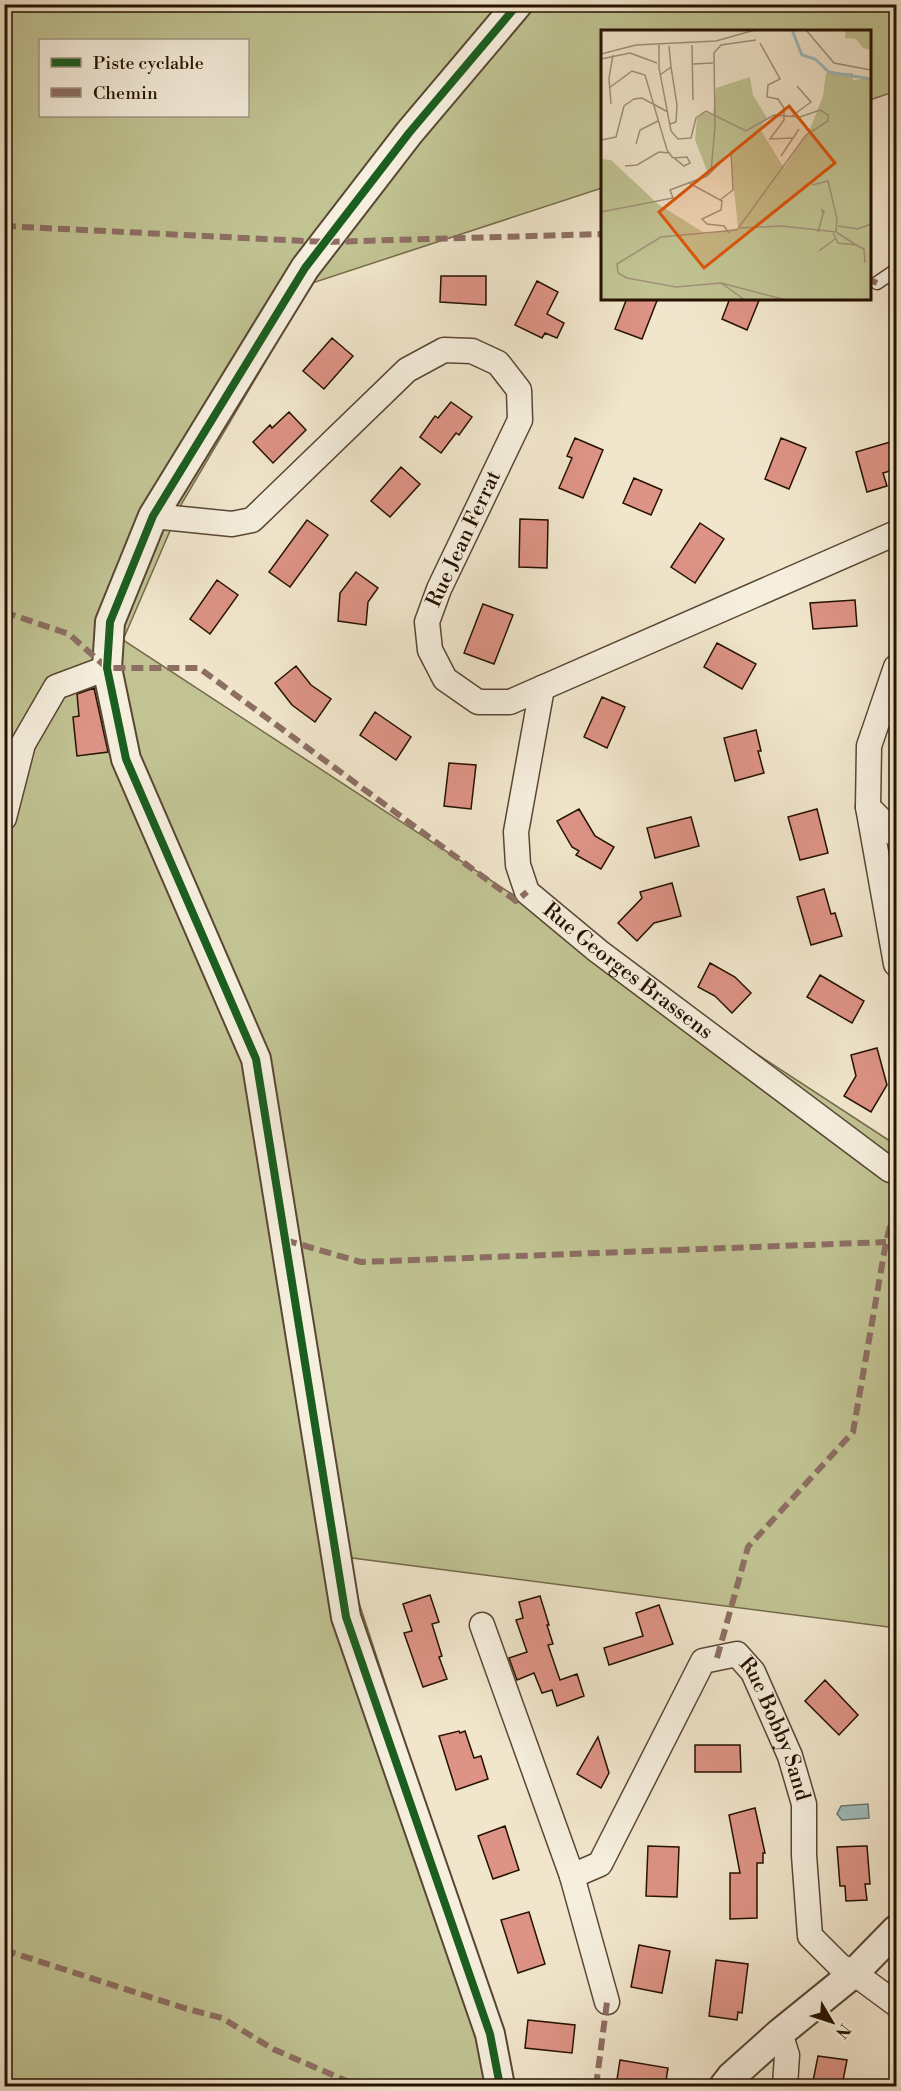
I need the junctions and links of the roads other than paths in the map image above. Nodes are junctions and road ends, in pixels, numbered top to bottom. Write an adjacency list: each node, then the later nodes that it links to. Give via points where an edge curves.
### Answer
1 (518, 4): 4 (street, via 409,133 305,268)
2 (897, 270): 3 (lane)
3 (877, 283)
4 (153, 516): 7 (street, via 110,622); 8 (street, Rue Jean Ferrat, via 232,524 252,520 407,369 444,351 472,351 498,363 519,390 520,420 439,589 427,622 430,650 445,679 478,702 510,702)
5 (897, 533): 8 (street, Rue Jean Ferrat)
6 (897, 667): 9 (street, via 869,746)
7 (107, 668): 10 (street, via 56,687 23,744); 21 (street, via 126,759 256,1059 346,1617 490,2034)
8 (542, 688): 13 (street, Rue Georges Brassens, via 516,832 518,865 527,892 598,951 890,1170)
9 (868, 807): 11 (street); 12 (street)
10 (4, 818)
11 (897, 835)
12 (897, 964)
13 (897, 1170)
14 (482, 1625): 15 (street)
15 (572, 1876): 17 (street, Rue Bobby Sand, via 600,1864 703,1661 737,1654 753,1672 790,1756 804,1804 810,1936 840,1966); 18 (street)
16 (897, 1930): 17 (street)
17 (854, 1973): 19 (street); 20 (street)
18 (607, 2002)
19 (897, 2004)
20 (780, 2033): 22 (street); 23 (street, via 787,2055)
21 (500, 2086)
22 (724, 2086)
23 (785, 2086)

